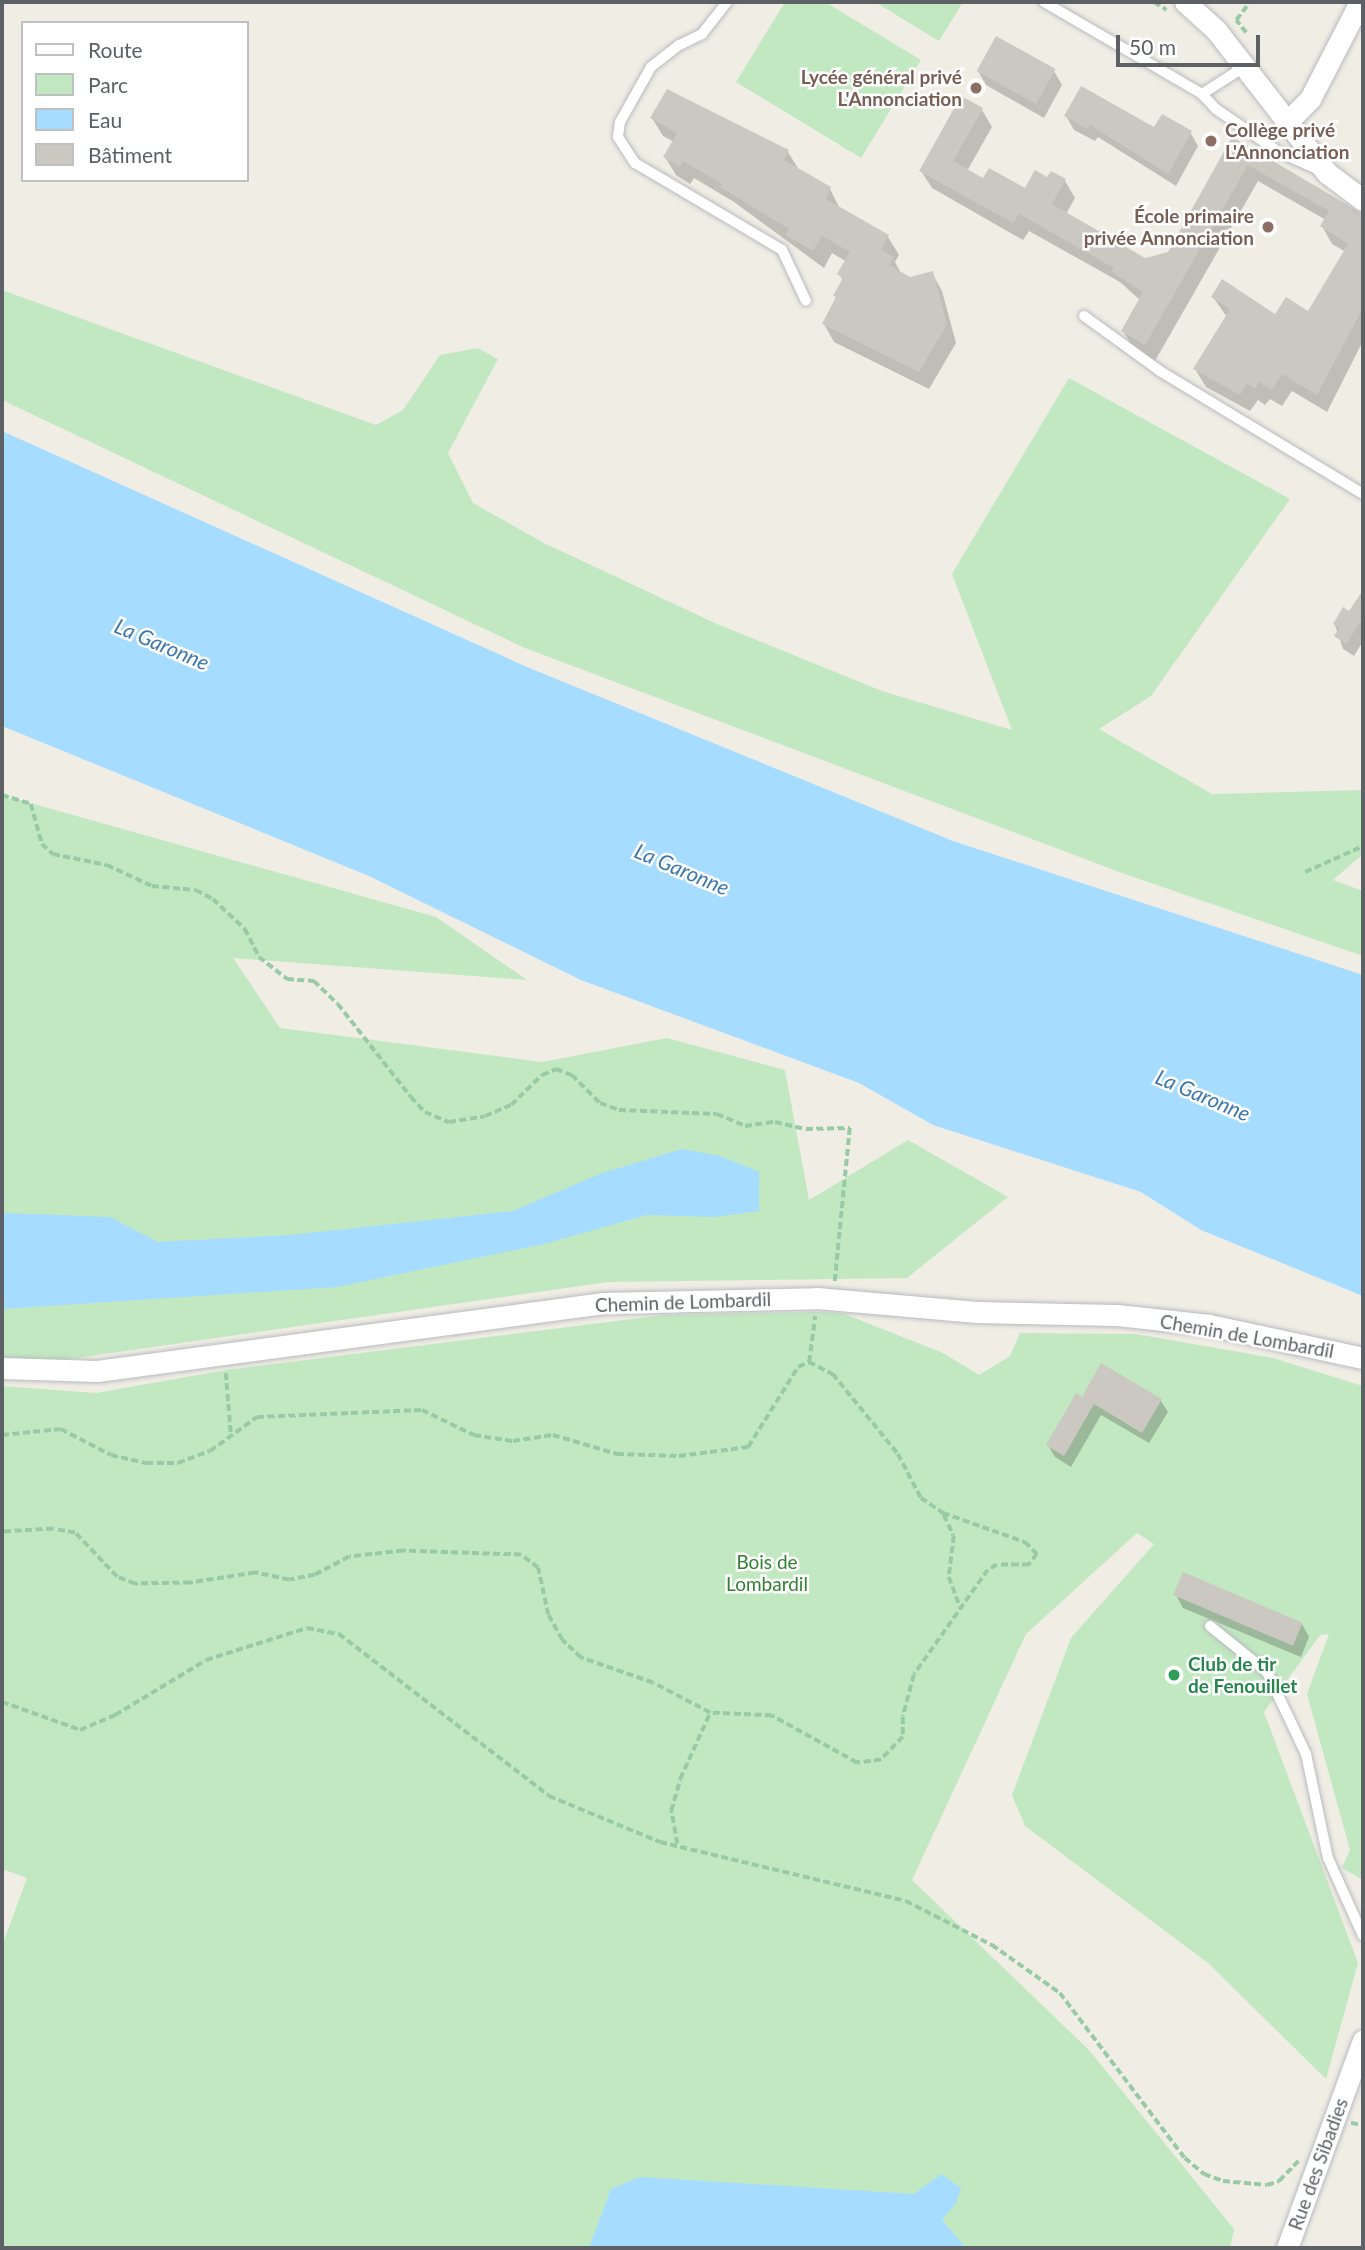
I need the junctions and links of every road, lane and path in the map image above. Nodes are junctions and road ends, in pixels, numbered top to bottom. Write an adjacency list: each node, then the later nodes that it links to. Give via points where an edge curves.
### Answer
1 (727, 2): 12 (lane, via 702,34 651,67 620,122 618,137 635,163 782,250)
2 (1044, 2): 8 (lane)
3 (1185, 2): 7 (street, via 1216,30)
4 (1250, 2): 6 (path)
5 (1360, 2): 9 (street, via 1310,99)
6 (1236, 20)
7 (1244, 67): 8 (lane); 9 (street)
8 (1202, 94): 10 (lane, via 1216,110 1279,152 1310,170)
9 (1286, 122): 10 (street)
10 (1327, 173): 11 (street)
11 (1363, 200)
12 (806, 301)
13 (1084, 316): 14 (lane, via 1160,371)
14 (1363, 494)
15 (2, 795): 18 (path, via 32,804 43,844 53,854 107,865 152,886 196,890 213,899 245,929 259,957 287,979 314,981 425,1112 449,1122 485,1116 511,1105 542,1075 556,1069 572,1075 600,1103 619,1110 718,1114 745,1126 775,1122 806,1129 850,1128)
16 (1363, 846): 17 (path)
17 (1305, 872)
18 (825, 1298): 19 (street, Chemin de Lombardil, via 603,1303); 20 (street, Chemin de Lombardil, via 976,1312 1117,1315 1196,1323); 21 (path)
19 (224, 1357): 22 (street, Chemin de Lombardil, via 97,1371); 23 (path)
20 (1363, 1358)
21 (809, 1362): 23 (path, via 798,1367 766,1425 748,1447 679,1456 617,1454 553,1435 513,1441 474,1434 422,1410 257,1417); 25 (path, via 833,1374 898,1454 921,1499)
22 (2, 1368)
23 (231, 1434): 24 (path, via 210,1451 178,1463 146,1463 111,1455 61,1429)
24 (2, 1435)
25 (943, 1513): 27 (path, via 954,1536 949,1577); 27 (path, via 1025,1542 1037,1553 1029,1565 997,1565 988,1570)
26 (2, 1532): 30 (path, via 53,1529 75,1533 117,1577 135,1584 190,1583 255,1573 289,1580 315,1575 349,1557 402,1551 520,1555 538,1568 548,1615 562,1640 581,1658 653,1683)
27 (961, 1608): 30 (path, via 914,1675 903,1737 881,1759 857,1763 772,1716)
28 (1210, 1626): 32 (lane, via 1267,1672 1306,1754 1328,1858)
29 (2, 1702): 31 (path, via 80,1730 115,1715 206,1660 307,1628 339,1634 549,1796 660,1842)
30 (710, 1713): 31 (path, via 671,1811)
31 (677, 1844): 34 (path, via 906,1901 992,1945 1060,1993 1176,2147 1204,2174 1223,2181 1267,2185 1279,2181 1297,2159)
32 (1363, 1936)
33 (1363, 2040): 34 (street, Rue des Sibadies)
34 (1321, 2162): 35 (street, Rue des Sibadies)
35 (1287, 2248)

